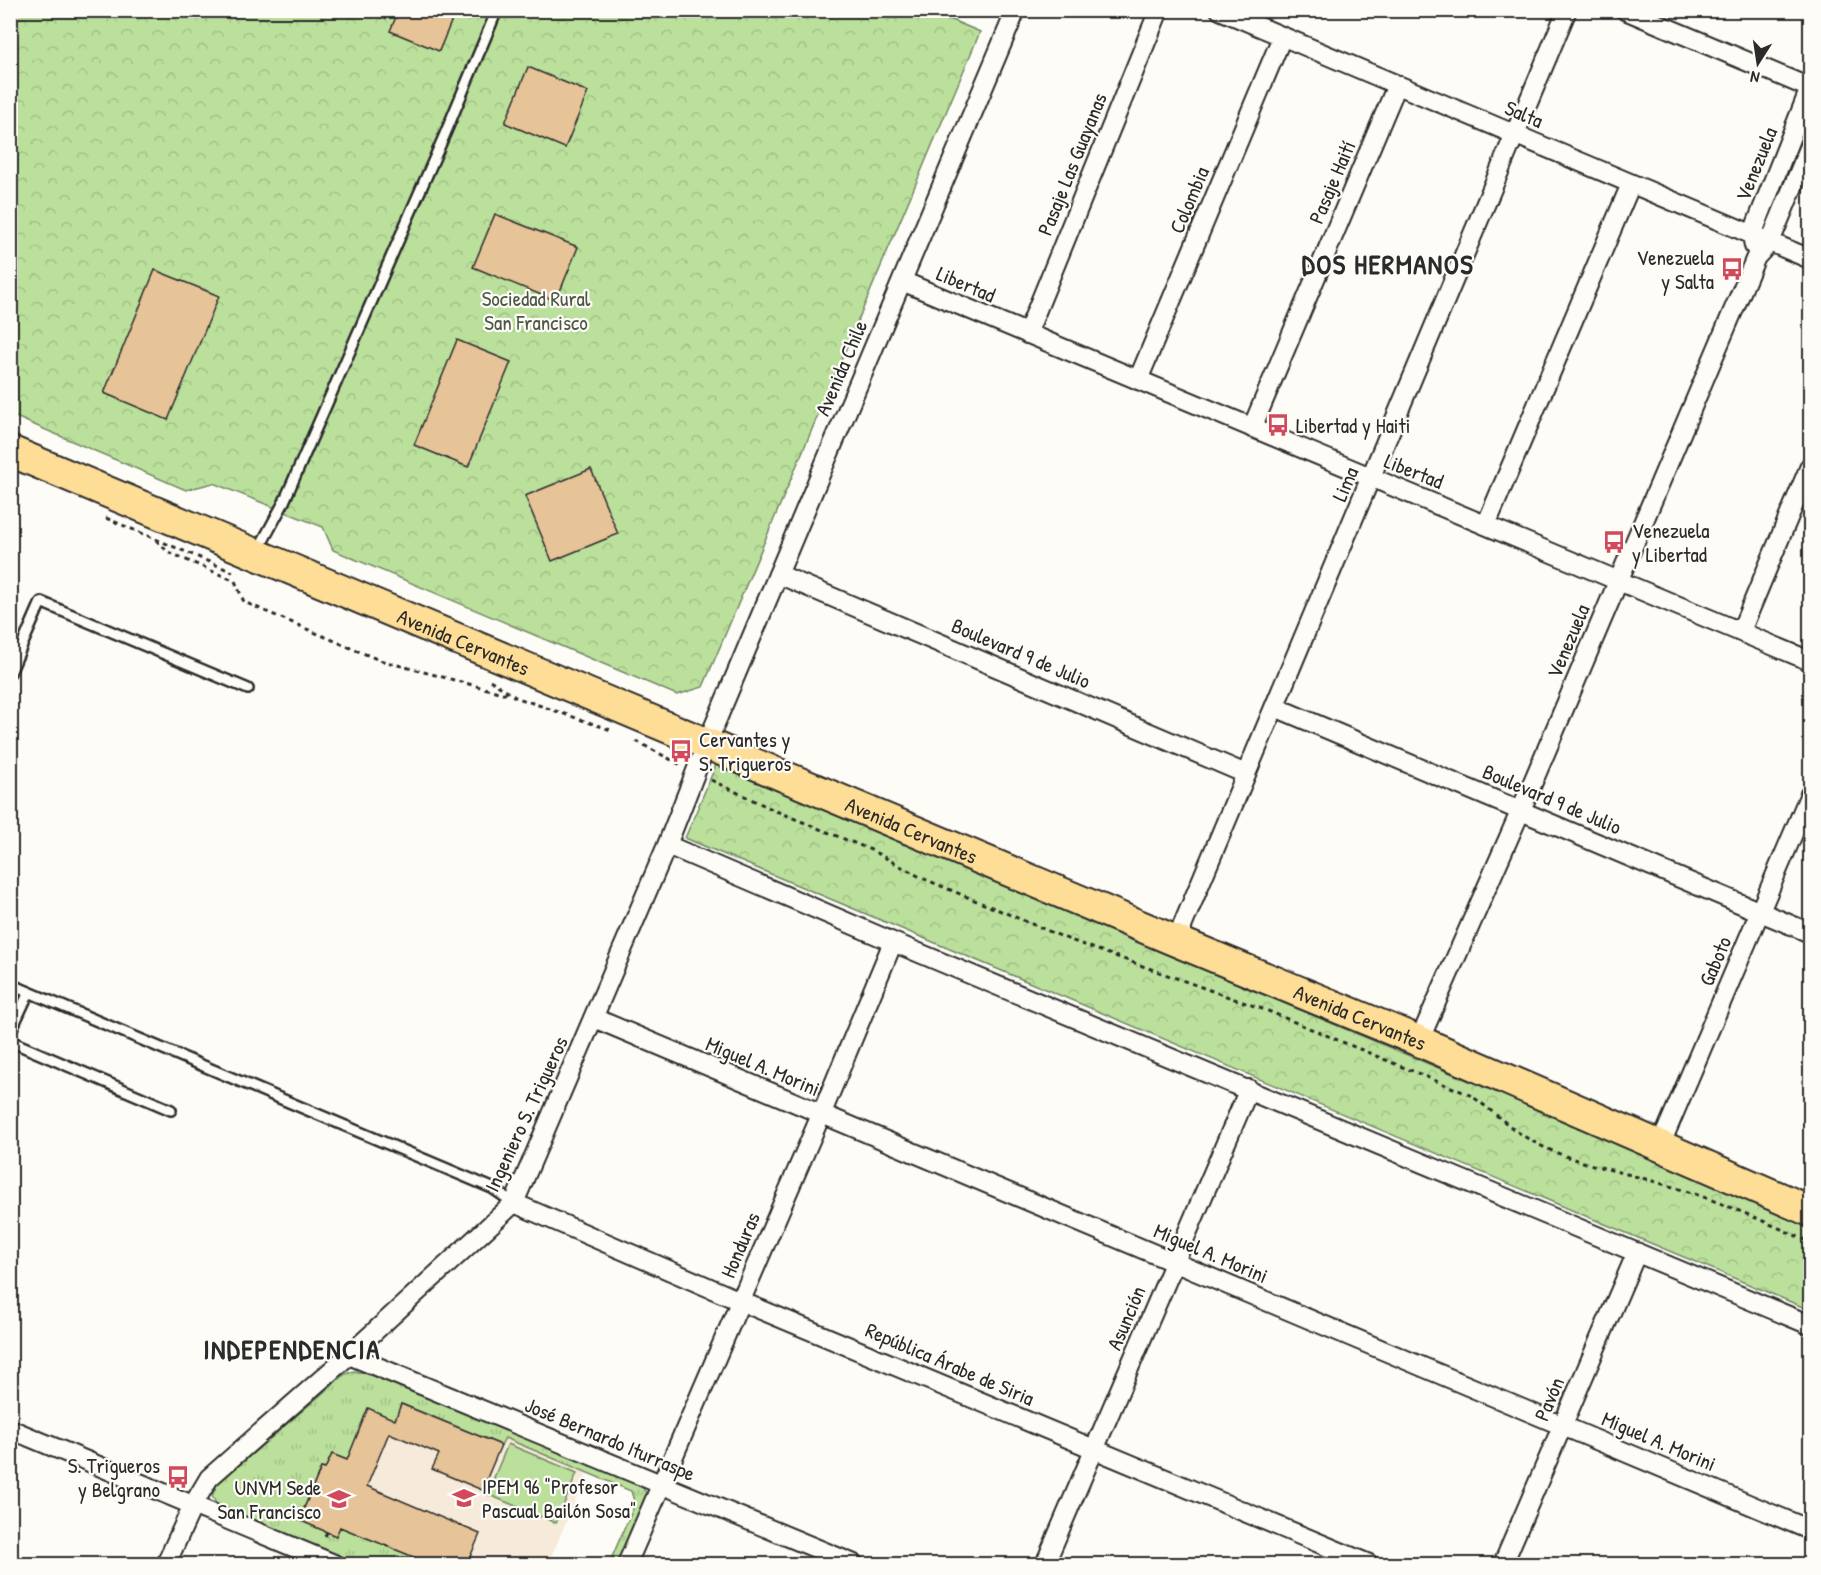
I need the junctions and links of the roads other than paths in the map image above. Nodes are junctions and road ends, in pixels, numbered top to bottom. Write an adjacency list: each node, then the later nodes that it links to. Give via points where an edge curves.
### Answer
1 (497, 10): 25 (lane, via 283,504)
2 (1016, 10): 17 (street, Avenida Chile)
3 (1160, 10): 18 (street, Pasaje Las Guayanas)
4 (1220, 10): 7 (street, Salta)
5 (1567, 10): 10 (street, Lima)
6 (1625, 10): 9 (street)
7 (1282, 37): 8 (street, Salta); 19 (street, Colombia)
8 (1397, 85): 10 (street, Salta); 20 (street, Pasaje Haití)
9 (1810, 88): 13 (street, Venezuela)
10 (1516, 135): 12 (street, Salta); 23 (street, Lima)
11 (1810, 146): 14 (street, Venezuela)
12 (1631, 184): 13 (street, Salta); 24 (street)
13 (1752, 234): 14 (street, Salta); 15 (street, Venezuela)
14 (1770, 242): 15 (street, Venezuela); 16 (street, Salta)
15 (1756, 257): 27 (street, Venezuela)
16 (1810, 259)
17 (902, 281): 18 (street, Libertad); 26 (street, Avenida Chile)
18 (1027, 334): 19 (street, Libertad)
19 (1138, 380): 20 (street, Libertad)
20 (1252, 428): 23 (street, Libertad)
21 (10, 451): 25 (main road, Avenida Cervantes)
22 (1810, 466): 28 (street)
23 (1371, 478): 24 (street, Libertad); 32 (street, Lima)
24 (1486, 525): 27 (street, Libertad)
25 (248, 564): 33 (main road, Avenida Cervantes)
26 (778, 574): 33 (street, Avenida Chile); 34 (street, Boulevard 9 de Julio)
27 (1619, 579): 28 (street, Libertad); 36 (street, Venezuela)
28 (1741, 631): 29 (street, Libertad)
29 (1810, 660)
30 (10, 673): 31 (lane, via 41,602)
31 (248, 689)
32 (1275, 707): 34 (street, Lima); 36 (street, Boulevard 9 de Julio)
33 (707, 743): 37 (street, Ingeniero S. Trigueros); 40 (main road, Avenida Cervantes)
34 (1246, 774): 40 (street, Lima)
35 (1810, 794): 38 (street, Gaboto)
36 (1521, 810): 38 (street, Boulevard 9 de Julio); 47 (street, Venezuela)
37 (667, 845): 41 (street); 44 (street, Ingeniero S. Trigueros)
38 (1760, 912): 39 (street, Boulevard 9 de Julio); 51 (street, Gaboto)
39 (1810, 933)
40 (1176, 941): 47 (main road, Avenida Cervantes)
41 (893, 942): 48 (street); 50 (street, Honduras)
42 (10, 984): 43 (lane)
43 (29, 992): 45 (lane); 52 (lane, via 492,1188)
44 (594, 1018): 50 (street, Miguel A. Morini); 52 (street, Ingeniero S. Trigueros)
45 (10, 1033)
46 (10, 1041): 49 (lane)
47 (1419, 1041): 51 (main road, Avenida Cervantes)
48 (1249, 1089): 54 (street); 55 (street, Asunción)
49 (171, 1110)
50 (821, 1115): 55 (street, Miguel A. Morini); 56 (street, Honduras)
51 (1660, 1146): 53 (main road, Avenida Cervantes)
52 (514, 1203): 56 (street, República Árabe de Siria); 58 (street, Ingeniero S. Trigueros)
53 (1810, 1211)
54 (1637, 1252): 57 (street); 59 (street, Pavón)
55 (1174, 1261): 59 (street, Miguel A. Morini); 61 (street, Asunción)
56 (740, 1301): 61 (street, República Árabe de Siria); 62 (street, Honduras)
57 (1810, 1325)
58 (349, 1355): 62 (street, José Bernardo Iturraspe); 63 (street, Ingeniero S. Trigueros, via 209,1478)
59 (1563, 1425): 64 (street, Miguel A. Morini); 71 (street, Pavón)
60 (10, 1429): 63 (street)
61 (1095, 1450): 69 (street, Asunción); 70 (street, República Árabe de Siria)
62 (661, 1485): 67 (street, Honduras); 68 (street, José Bernardo Iturraspe)
63 (193, 1505): 65 (street, Ingeniero S. Trigueros); 66 (street)
64 (1810, 1530)
65 (166, 1564)
66 (334, 1564)
67 (627, 1564)
68 (854, 1564)
69 (1045, 1564)
70 (1370, 1564)
71 (1503, 1564)

